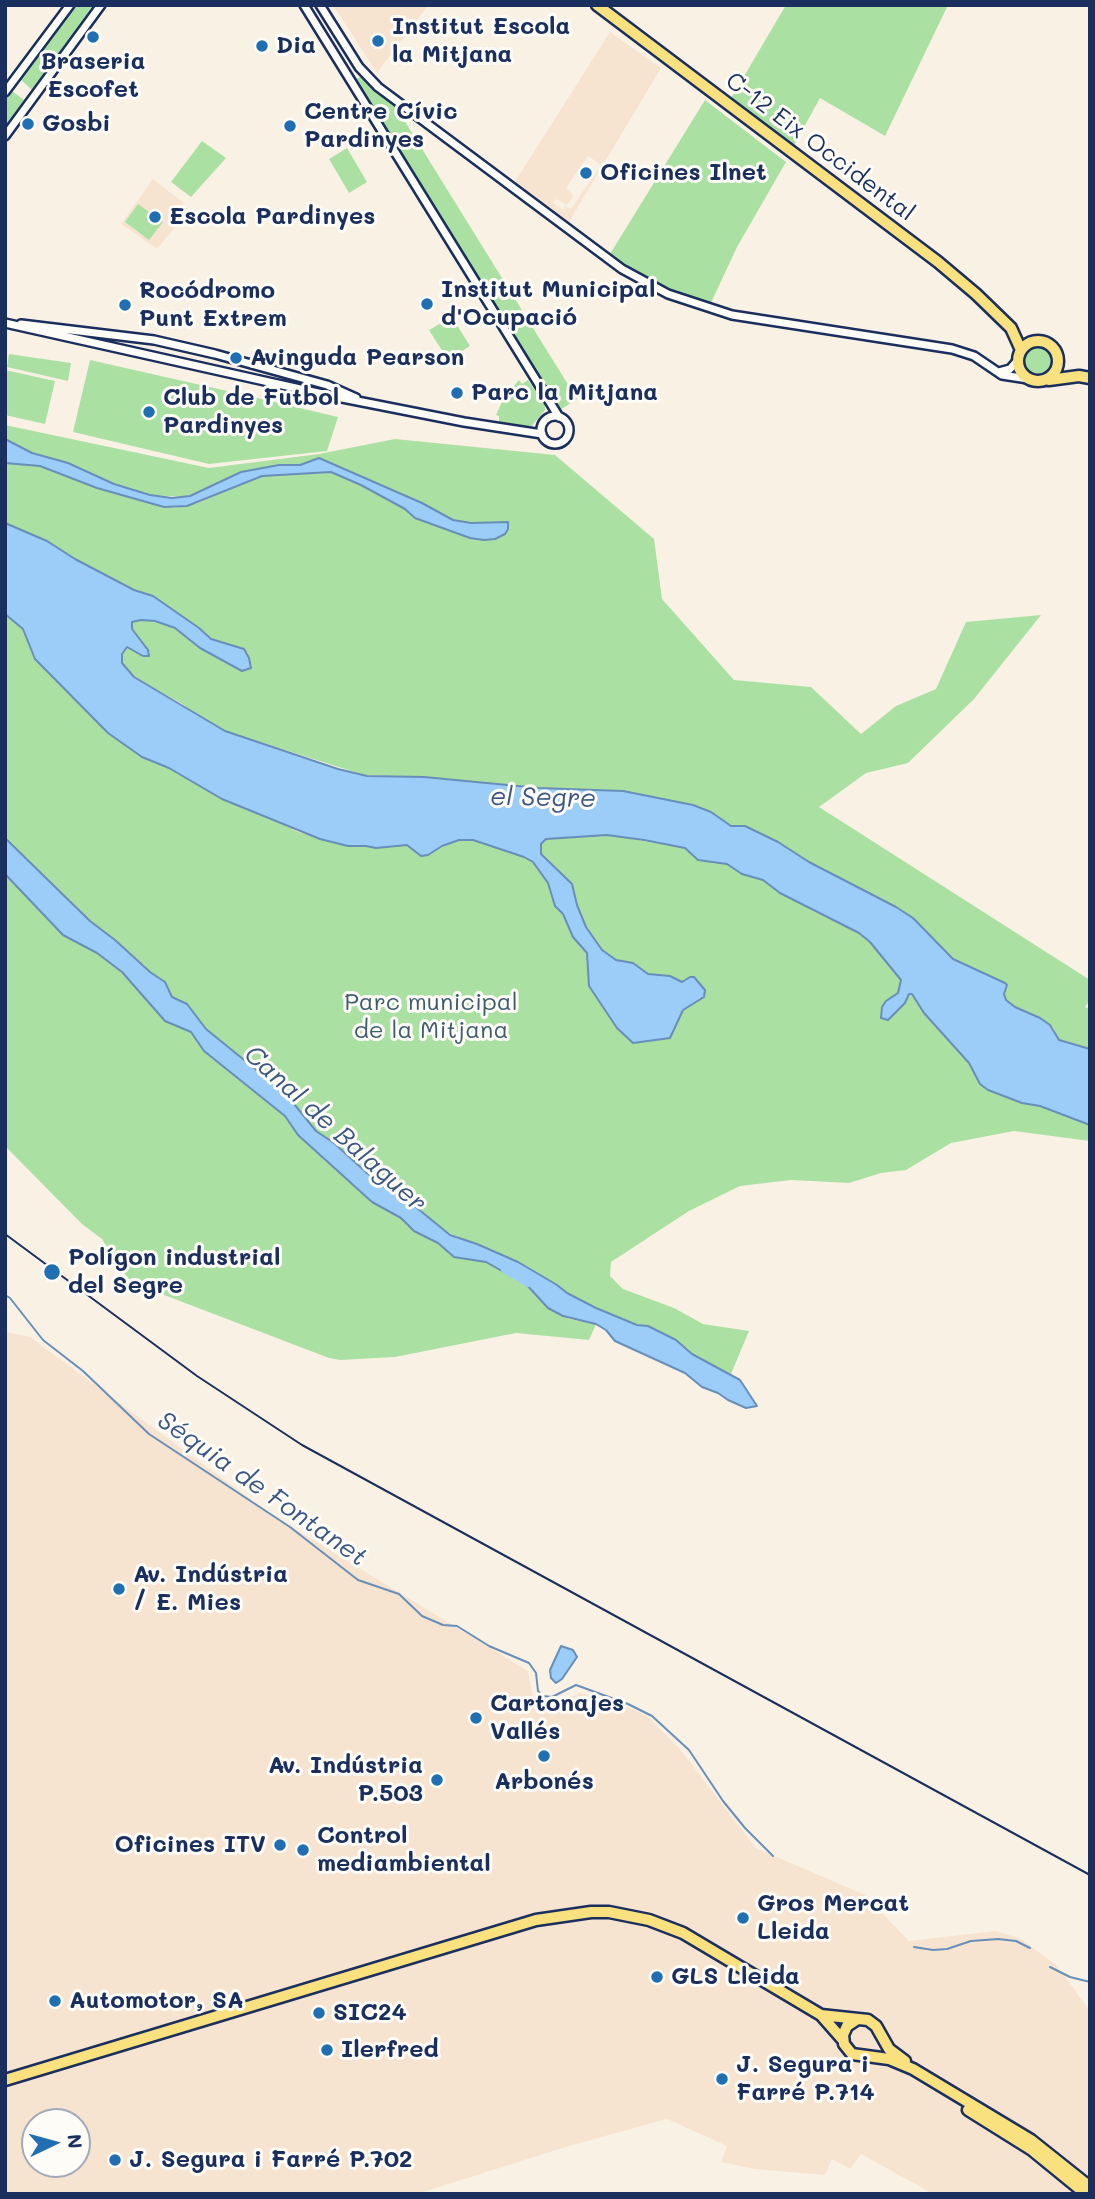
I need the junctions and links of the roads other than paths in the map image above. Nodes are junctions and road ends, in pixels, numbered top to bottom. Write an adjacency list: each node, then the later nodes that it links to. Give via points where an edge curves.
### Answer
1 (70, 5): 8 (street)
2 (101, 5): 9 (street)
3 (304, 5): 7 (street)
4 (320, 5): 6 (street)
5 (597, 5): 12 (main road, C-12 Eix Occidental, via 938,262)
6 (359, 67): 7 (street); 19 (street, via 378,87 618,266 668,294 732,315 952,349 974,356)
7 (348, 74): 24 (street)
8 (5, 92)
9 (5, 136)
10 (5, 323): 11 (street)
11 (36, 328): 13 (street); 14 (street)
12 (1011, 328): 15 (main road); 17 (main road)
13 (96, 332): 14 (street); 16 (street); 23 (street, via 215,354 327,385)
14 (80, 341): 16 (street)
15 (1036, 341): 17 (main road); 18 (main road, via 1053,347)
16 (96, 344): 23 (street)
17 (1020, 355): 19 (street, via 1006,371); 21 (main road, via 1020,371)
18 (1059, 360): 20 (main road); 22 (main road, via 1054,375)
19 (995, 372): 21 (street)
20 (1084, 377): 22 (main road)
21 (1028, 379): 22 (main road)
22 (1045, 381)
23 (366, 402): 25 (street)
24 (555, 414): 25 (street, via 544,422); 25 (street, via 568,426 566,438 555,444)
25 (542, 434)
26 (821, 2015): 27 (main road); 29 (main road); 33 (main road, via 668,1926 609,1912 575,1913 522,1924)
27 (856, 2020): 28 (main road, via 872,2023); 29 (main road, via 847,2025)
28 (879, 2033): 30 (main road, via 876,2048); 31 (main road, via 889,2049)
29 (843, 2040): 30 (main road, via 852,2054)
30 (867, 2055): 31 (main road)
31 (913, 2069): 32 (main road)
32 (926, 2078): 34 (main road, via 1031,2140); 35 (main road, via 1032,2150)
33 (5, 2080)
34 (1090, 2187)
35 (1086, 2194)

